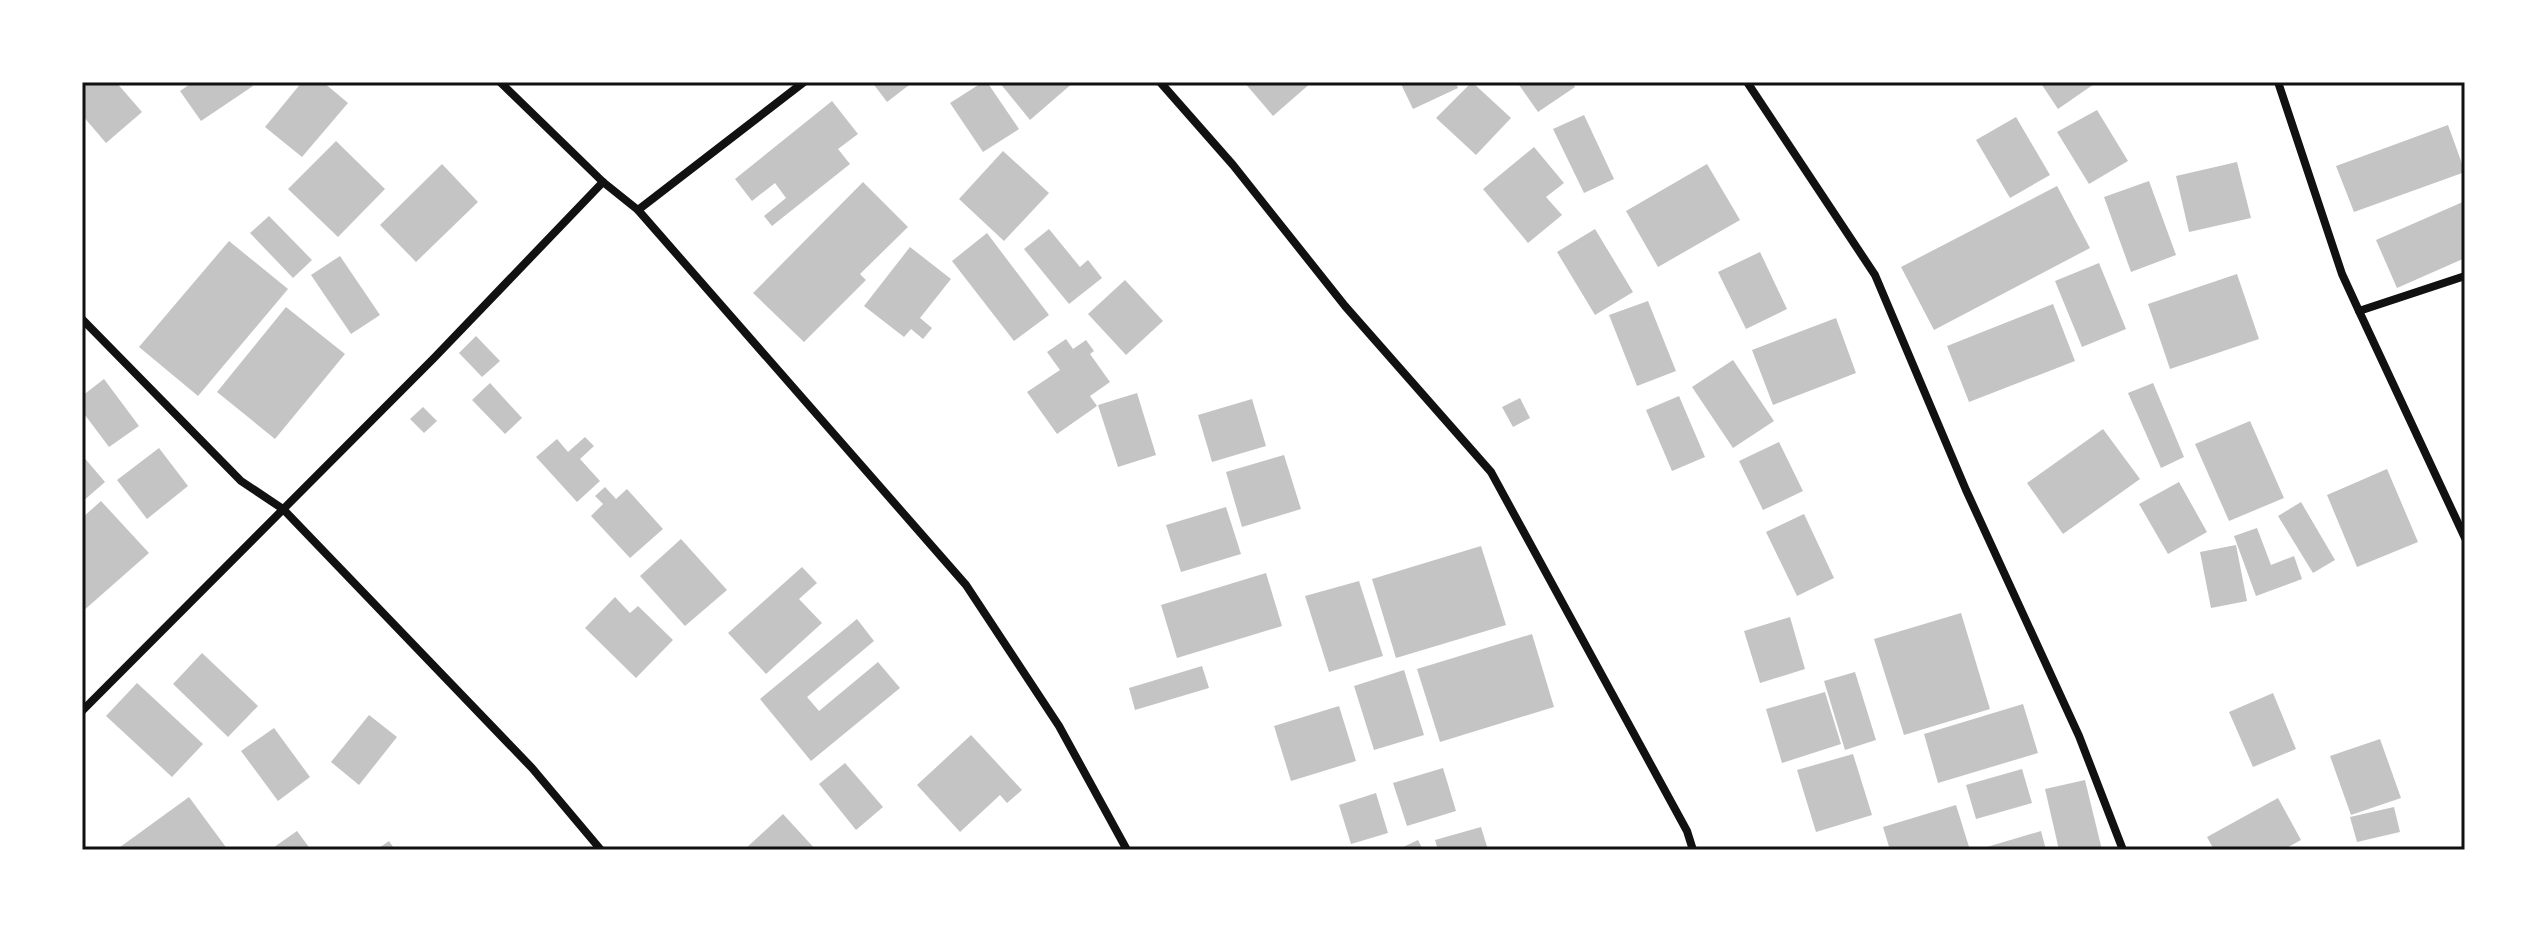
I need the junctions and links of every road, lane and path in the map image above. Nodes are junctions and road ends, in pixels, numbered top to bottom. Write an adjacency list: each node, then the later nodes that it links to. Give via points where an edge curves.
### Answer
1 (500, 82): 6 (street)
2 (804, 82): 7 (street)
3 (1160, 82): 16 (street, via 1491,472)
4 (1747, 82): 17 (street, via 1875,275 2079,736)
5 (2278, 82): 9 (street)
6 (603, 182): 7 (street); 11 (street)
7 (638, 210): 15 (street, via 966,585 1059,726)
8 (2465, 276): 9 (street)
9 (2359, 311): 12 (street)
10 (82, 319): 11 (street, via 241,481)
11 (283, 509): 13 (street); 14 (street, via 532,768)
12 (2465, 538)
13 (82, 711)
14 (601, 850)
15 (1127, 850)
16 (1693, 850)
17 (2123, 850)

